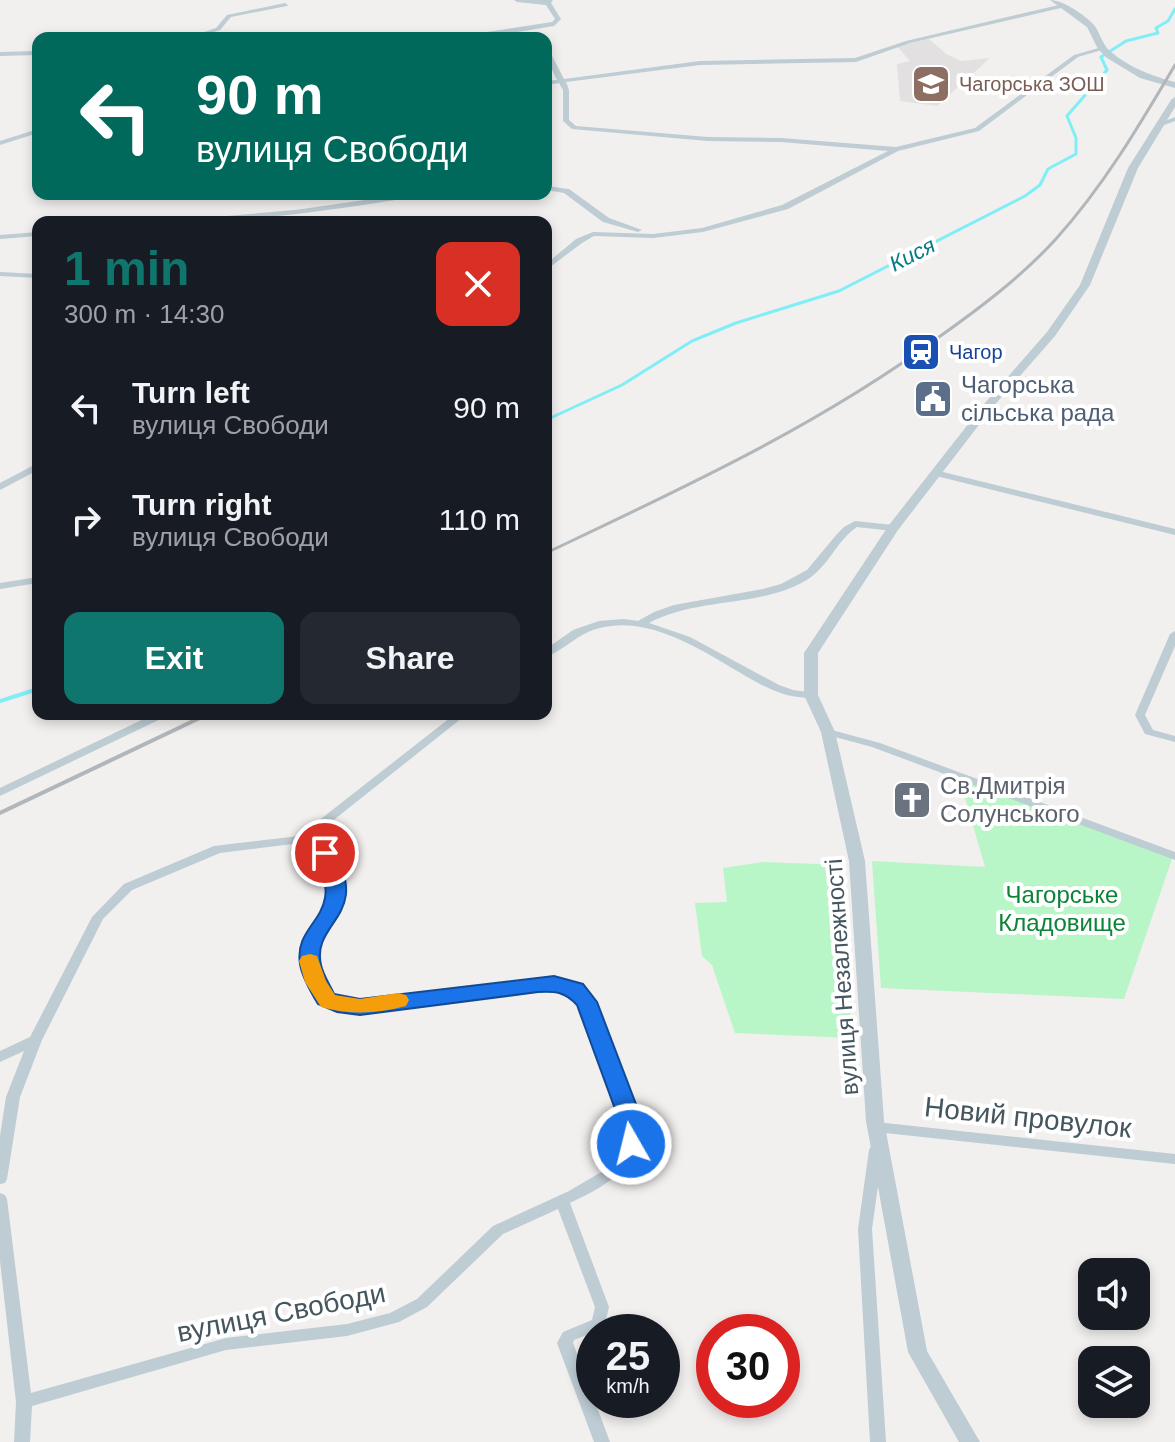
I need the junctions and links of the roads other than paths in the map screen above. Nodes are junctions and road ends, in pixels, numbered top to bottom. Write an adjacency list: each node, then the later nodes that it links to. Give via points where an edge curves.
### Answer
1 (517, 0): 3 (street)
2 (1054, 0): 5 (street)
3 (549, 1): 7 (street, via 557,17 554,24)
4 (285, 5): 6 (street, via 229,16)
5 (1063, 6): 8 (street, via 1093,28); 12 (street, via 908,42 856,60 700,63)
6 (209, 32)
7 (502, 32)
8 (1106, 52): 14 (street, via 1147,77); 20 (street, via 1078,55 980,129)
9 (32, 53): 10 (street)
10 (0, 54)
11 (552, 62): 12 (street)
12 (562, 81): 13 (street); 20 (street, via 566,121 578,129)
13 (552, 82)
14 (1175, 85)
15 (1175, 100): 17 (street, вулиця Незалежності)
16 (1175, 119): 17 (street)
17 (1159, 125): 31 (street, вулиця Незалежності, via 1133,168 1085,285)
18 (32, 133): 19 (street)
19 (0, 143)
20 (896, 149): 25 (street, via 777,210)
21 (552, 189): 25 (street, via 566,191 615,223)
22 (380, 200): 23 (street)
23 (249, 216)
24 (32, 234): 26 (street)
25 (672, 234): 27 (street, via 591,235)
26 (0, 237)
27 (552, 264)
28 (0, 274): 29 (street)
29 (32, 276)
30 (32, 469): 32 (street)
31 (935, 473): 33 (street, вулиця Незалежності); 34 (street)
32 (0, 487)
33 (893, 528): 37 (street, via 855,524 803,578 663,612); 40 (street, вулиця Незалежності, via 811,653)
34 (1175, 532)
35 (32, 581): 36 (street)
36 (0, 586)
37 (640, 624): 39 (street, via 604,623 581,630); 40 (street, via 691,640 778,690)
38 (1175, 634): 44 (street, via 1140,715 1149,732)
39 (552, 650)
40 (811, 695): 43 (street, вулиця Незалежності)
41 (150, 720): 45 (street)
42 (454, 720): 46 (street)
43 (828, 732): 47 (street); 50 (street, вулиця Незалежності, via 857,861)
44 (1175, 739)
45 (0, 792)
46 (302, 839): 48 (street, via 218,849 128,887 98,917); 54 (street, вулиця Свободи, via 325,853 337,883 334,909 310,952 313,974 328,1002 360,1007 554,983 583,996 631,1120 632,1138 617,1169)
47 (1175, 856)
48 (35, 1040): 49 (street); 52 (street, via 13,1097)
49 (0, 1057)
50 (876, 1134): 51 (street, Новий провулок); 58 (street, via 865,1229); 59 (street, вулиця Незалежності, via 918,1352)
51 (1175, 1159)
52 (0, 1179)
53 (0, 1199): 55 (street)
54 (562, 1201): 55 (street, вулиця Свободи, via 498,1230 422,1303 394,1318 347,1330 234,1342); 57 (street, via 602,1309 599,1324 568,1336 565,1343)
55 (24, 1402): 56 (street)
56 (22, 1442)
57 (602, 1442)
58 (878, 1442)
59 (970, 1442)

